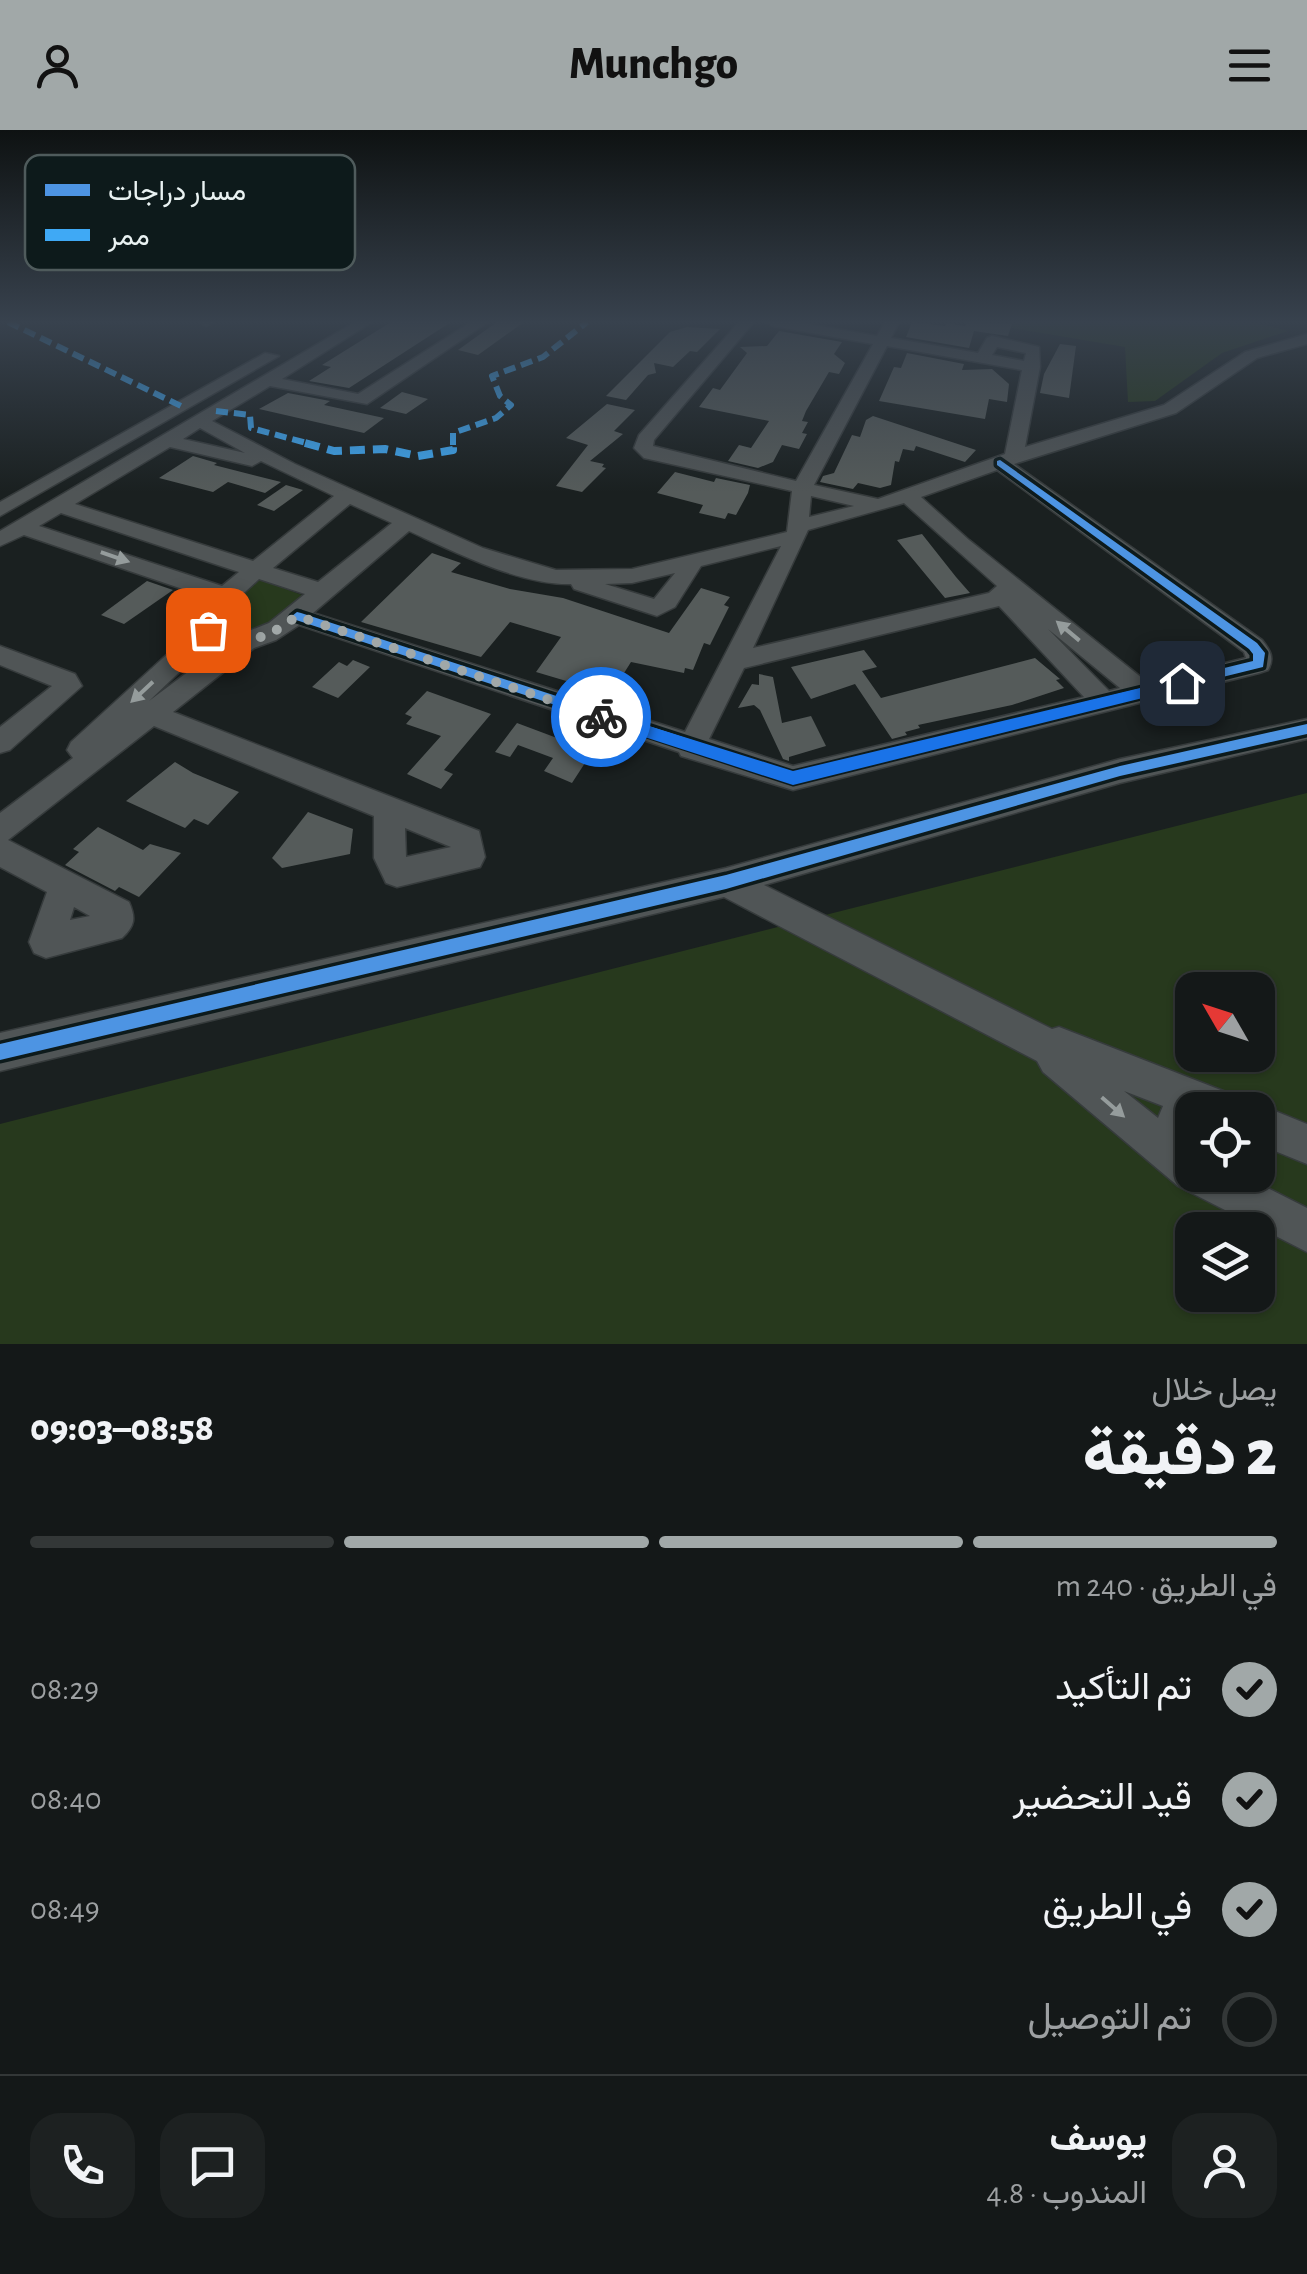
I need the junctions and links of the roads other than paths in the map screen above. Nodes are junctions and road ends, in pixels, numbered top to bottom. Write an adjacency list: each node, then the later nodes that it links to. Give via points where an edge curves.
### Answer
1 (233, 379): 17 (street)
2 (393, 379): 7 (street, via 360,400)
3 (698, 379): 12 (street, via 642,448)
4 (860, 379): 12 (street)
5 (1029, 379): 10 (street)
6 (1214, 379): 10 (street, via 1170,408)
7 (265, 380): 8 (street)
8 (199, 421): 9 (street); 11 (street)
9 (166, 440): 11 (street); 15 (street)
10 (1007, 460): 14 (street); 33 (street, via 1259,653 1259,664)
11 (288, 468): 13 (street)
12 (802, 488): 16 (street); 20 (street)
13 (348, 495): 18 (street); 23 (street)
14 (908, 496): 16 (street); 27 (street)
15 (58, 505): 19 (street); 23 (street)
16 (880, 506): 20 (street)
17 (0, 510)
18 (409, 520): 24 (street, via 476,552); 25 (street)
19 (22, 527): 21 (street); 26 (street, one-way to 26)
20 (797, 532): 22 (street); 32 (street)
21 (0, 540)
22 (692, 563): 24 (street, via 632,576); 24 (street, via 656,608)
23 (255, 570): 25 (street); 26 (street)
24 (566, 579)
25 (321, 592): 28 (street)
26 (225, 595): 29 (street, via 207,614)
27 (1014, 596): 32 (street); 33 (street, one-way to 27); 34 (street)
28 (297, 616): 30 (street, via 270,635); 38 (street)
29 (208, 630): 30 (street); 40 (street, one-way to 40)
30 (244, 642): 35 (street)
31 (0, 655): 37 (street, via 69,686)
32 (735, 662): 38 (street)
33 (1143, 693): 34 (street)
34 (1105, 702): 38 (street, via 793,778)
35 (153, 715): 39 (street); 40 (street)
36 (1307, 728): 42 (street, via 1120,771)
37 (0, 742)
38 (691, 748)
39 (389, 808)
40 (0, 828)
41 (0, 851): 43 (street)
42 (726, 882): 44 (street); 45 (street)
43 (65, 886)
44 (1050, 1048): 46 (street); 49 (street, one-way to 49)
45 (0, 1052)
46 (1178, 1092)
47 (1275, 1131): 48 (street)
48 (1307, 1144)
49 (1175, 1157)
50 (1234, 1192): 51 (street)
51 (1307, 1231)

